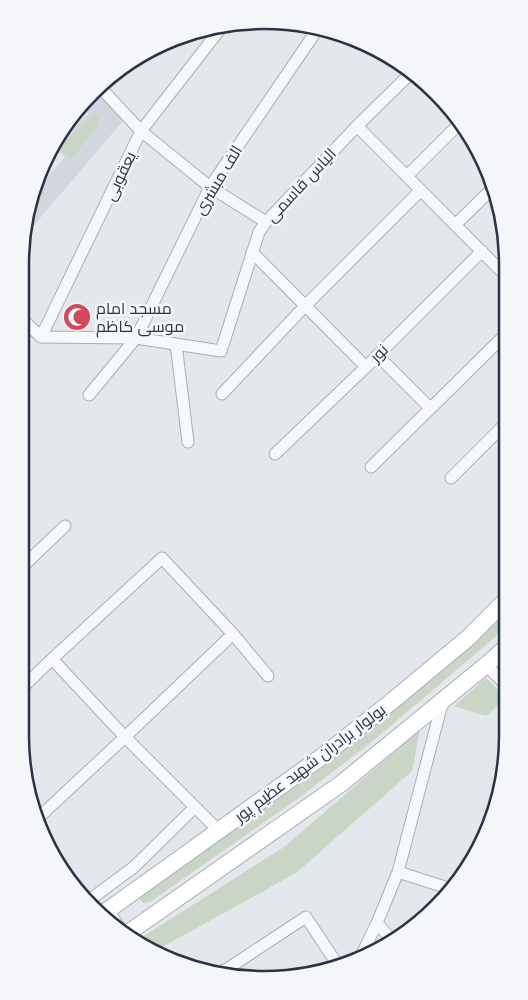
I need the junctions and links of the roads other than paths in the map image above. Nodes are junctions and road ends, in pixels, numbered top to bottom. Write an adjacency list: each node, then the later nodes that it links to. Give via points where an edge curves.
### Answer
1 (217, 33): 7 (street, یعقوبی)
2 (314, 34): 9 (street, الف مبشری)
3 (407, 77): 5 (street, الیاس قاسمی)
4 (104, 92): 7 (street)
5 (357, 126): 8 (street); 12 (street, الیاس قاسمی)
6 (456, 127): 8 (street)
7 (142, 131): 9 (street); 19 (street, یعقوبی)
8 (407, 176): 10 (street)
9 (210, 187): 12 (street); 20 (street, الف مبشری)
10 (421, 190): 13 (street); 17 (street)
11 (488, 193): 13 (street)
12 (266, 222): 15 (street, الیاس قاسمی)
13 (456, 225): 14 (street)
14 (482, 251): 16 (street); 23 (street, نور)
15 (252, 252): 17 (street); 22 (street, الیاس قاسمی, via 221,351)
16 (499, 269)
17 (306, 306): 24 (street); 25 (street)
18 (29, 326): 19 (street)
19 (41, 337): 20 (street)
20 (136, 338): 22 (street); 26 (street, الف مبشری)
21 (499, 341): 27 (street)
22 (176, 344): 29 (street)
23 (378, 355): 24 (street, نور); 27 (street)
24 (366, 366): 30 (street, نور)
25 (222, 394)
26 (89, 395)
27 (430, 408): 31 (street)
28 (499, 430): 32 (street)
29 (188, 442)
30 (275, 454)
31 (370, 467)
32 (451, 478)
33 (65, 526): 34 (street)
34 (29, 560)
35 (499, 607): 47 (main road, بولوار برادران شهید عظیم‌ پور, via 468,638 391,702)
36 (233, 634): 38 (street, via 162,558); 40 (street); 44 (street)
37 (499, 653): 39 (main road, بولوار برادران شهید عظیم‌ پور)
38 (52, 659): 42 (street); 44 (street)
39 (486, 665): 41 (street); 43 (main road, بولوار برادران شهید عظیم‌ پور)
40 (268, 676)
41 (499, 678)
42 (29, 681)
43 (443, 700): 48 (street); 53 (main road, بولوار برادران شهید عظیم‌ پور, via 342,783)
44 (125, 737): 45 (street); 46 (street)
45 (195, 807): 47 (street); 50 (street, via 134,867)
46 (42, 814)
47 (219, 831): 51 (main road, بولوار برادران شهید عظیم‌ پور)
48 (398, 872): 49 (street); 52 (street)
49 (444, 887)
50 (93, 897)
51 (106, 910)
52 (377, 923): 54 (street); 55 (street)
53 (130, 930)
54 (388, 936)
55 (365, 948)
56 (335, 960): 57 (street, via 306,917)
57 (230, 969)

